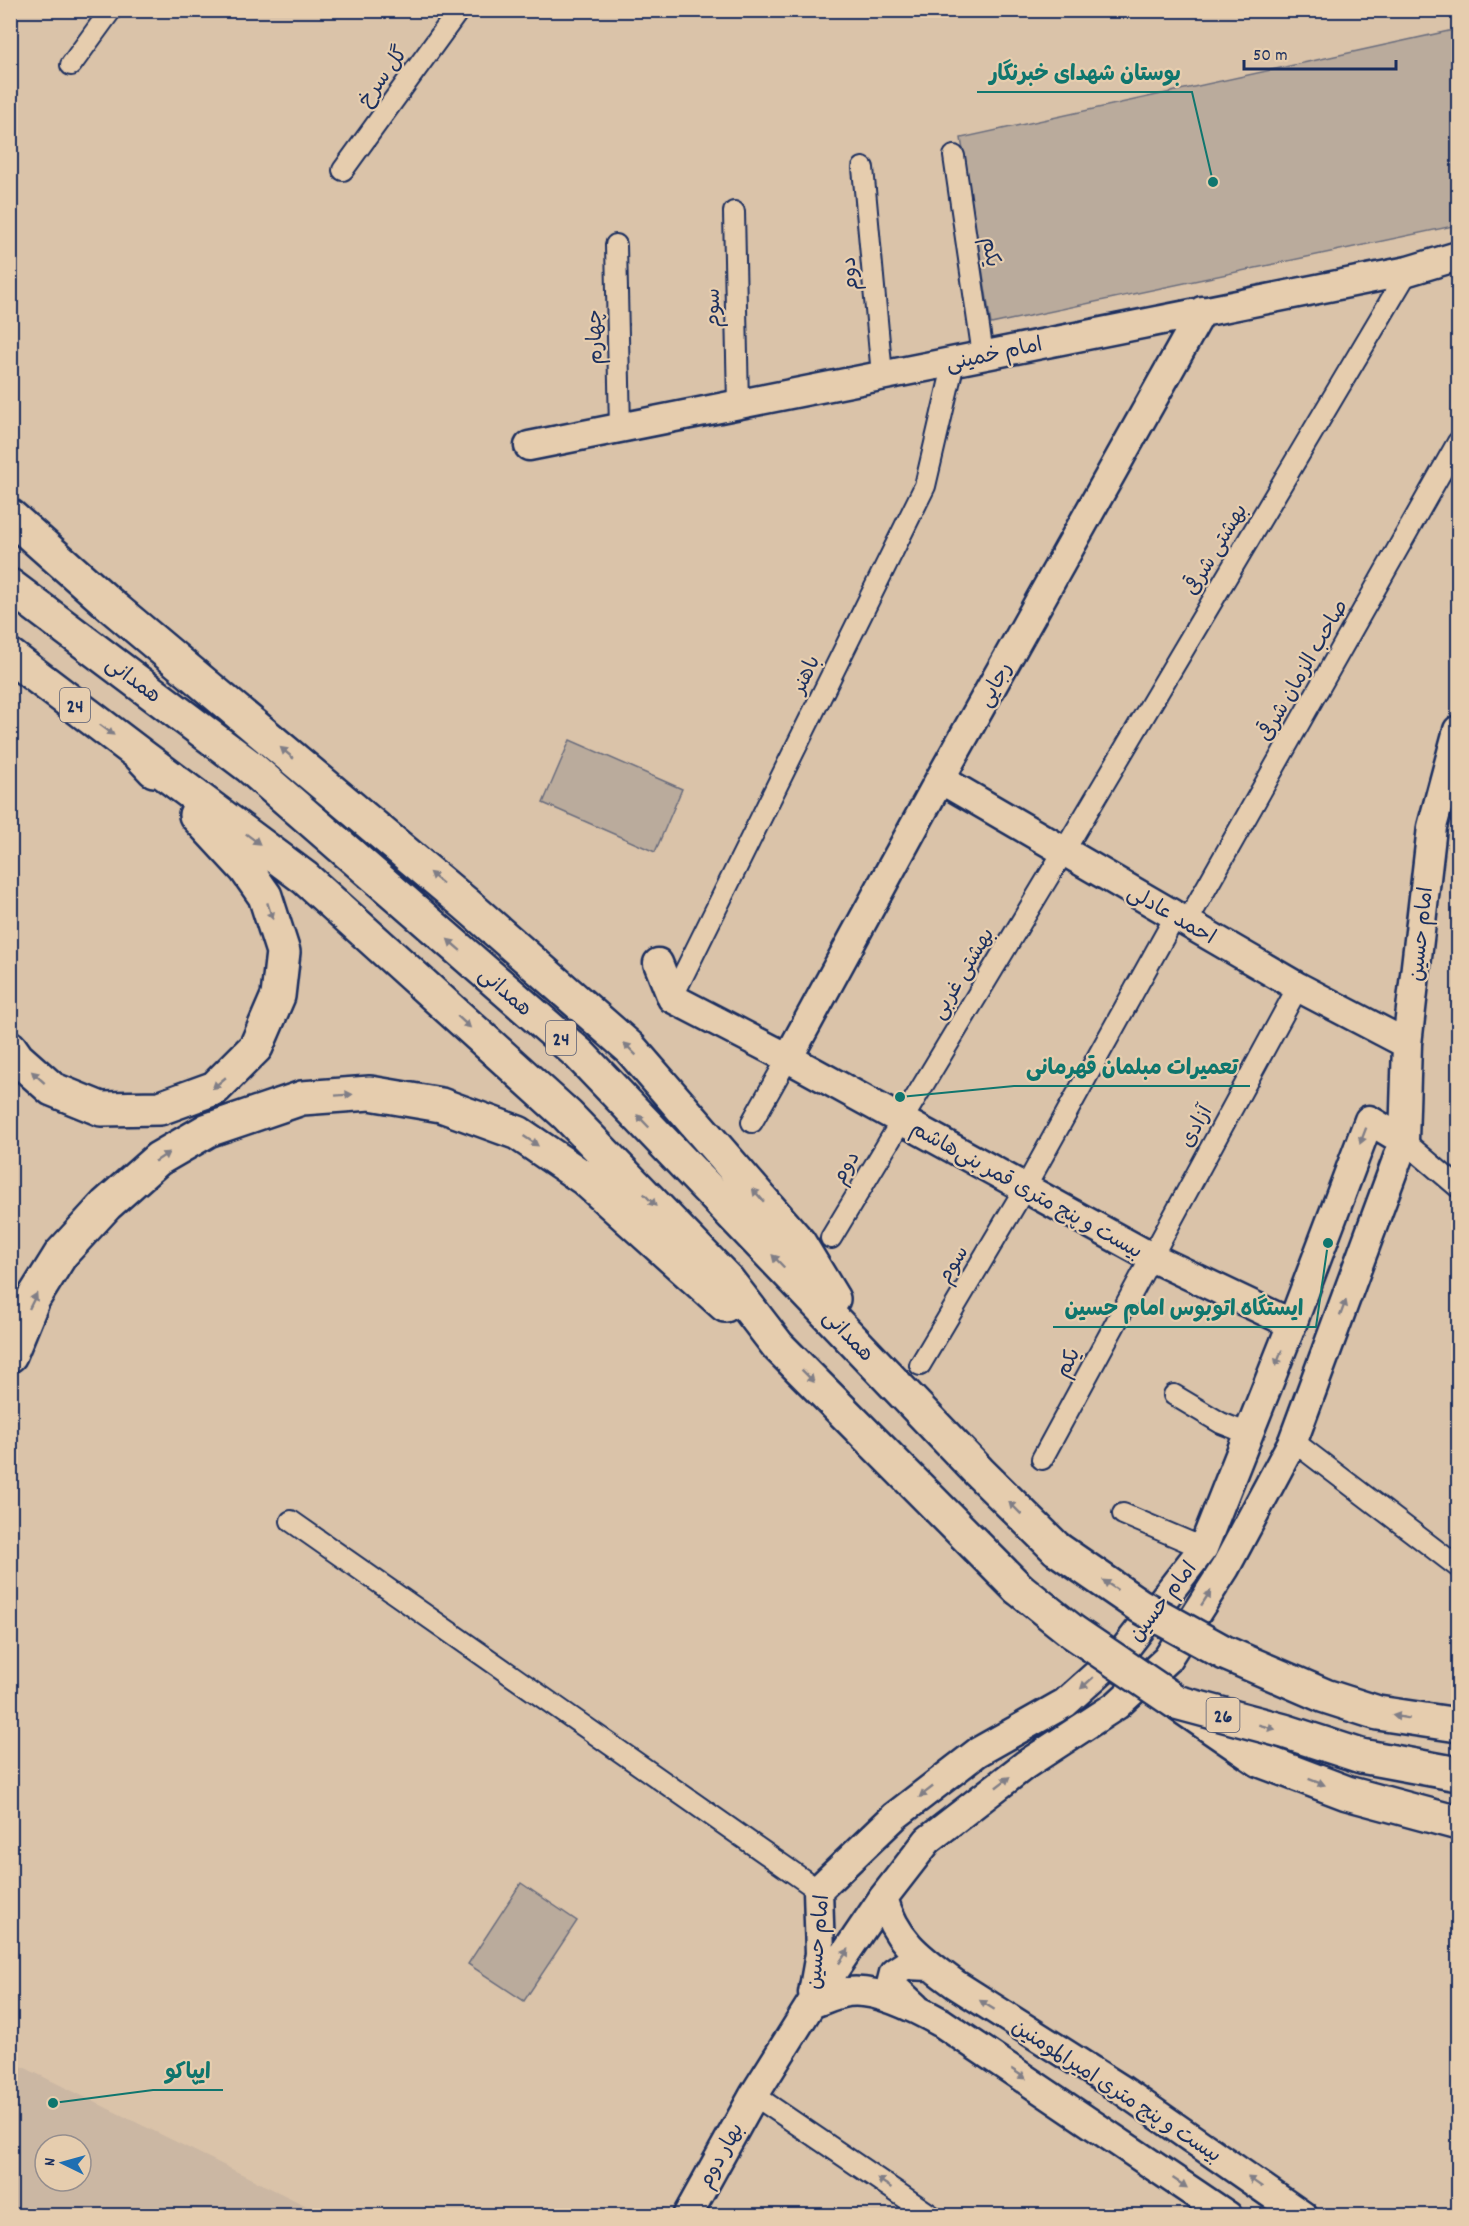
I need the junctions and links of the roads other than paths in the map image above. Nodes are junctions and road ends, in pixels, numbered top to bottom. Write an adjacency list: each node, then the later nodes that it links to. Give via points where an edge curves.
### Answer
1 (111, 10): 3 (street)
2 (459, 10): 6 (street, گل سرخ)
3 (71, 65)
4 (954, 156): 12 (street, یکم)
5 (863, 168): 14 (street, دوم)
6 (343, 170)
7 (734, 212): 15 (street, سوم)
8 (616, 245): 16 (street, چهارم)
9 (1458, 256): 10 (main road, امام خمینی)
10 (1408, 271): 11 (main road, امام خمینی); 25 (street, بهشتی شرقی)
11 (1202, 311): 12 (main road, امام خمینی); 24 (main road, رجایی)
12 (983, 355): 13 (main road, امام خمینی)
13 (954, 362): 14 (main road, امام خمینی); 29 (street, باهنر, via 925,486)
14 (882, 375): 15 (main road, امام خمینی)
15 (738, 404): 16 (main road, امام خمینی)
16 (620, 428): 18 (main road, امام خمینی)
17 (1458, 442): 26 (street, صاحب الزمان شرقی)
18 (529, 446)
19 (10, 516): 42 (highway, one-way to 19, via 800,1243 630,1048)
20 (10, 586): 42 (highway, همدانی / 24, one-way to 20, via 579,1054 249,766)
21 (10, 656): 23 (highway, 24, one-way to 23)
22 (1458, 729): 30 (main road, امام حسین, via 1432,827)
23 (139, 754): 31 (highway, one-way to 31, via 246,869 265,896 283,952 278,996 256,1047 216,1088 160,1108 101,1109 52,1089); 41 (highway, 24, one-way to 41, via 305,878 567,1114 728,1281)
24 (940, 779): 25 (main road, احمد عادلی); 32 (main road, رجایی)
25 (1064, 851): 26 (main road, احمد عادلی); 33 (street, بهشتی غربی)
26 (1181, 920): 28 (main road, احمد عادلی); 37 (street, صاحب الزمان شرقی)
27 (658, 963): 29 (main road)
28 (1298, 987): 30 (main road, احمد عادلی); 39 (street, آزادی)
29 (672, 998): 32 (main road, بیست و پنج متری قمر بنی‌هاشم)
30 (1407, 1044): 35 (main road, امام حسین)
31 (10, 1048)
32 (788, 1058): 33 (main road, بیست و پنج متری قمر بنی‌هاشم); 34 (street)
33 (901, 1120): 37 (main road, بیست و پنج متری قمر بنی‌هاشم); 38 (street, دوم)
34 (752, 1122)
35 (1404, 1142): 36 (street); 40 (main road, امام حسین, one-way to 40, via 1369,1120); 47 (main road, امام حسین, one-way to 35)
36 (1458, 1187)
37 (1025, 1188): 39 (main road, بیست و پنج متری قمر بنی‌هاشم); 44 (street, سوم)
38 (831, 1238)
39 (1151, 1257): 40 (main road, بیست و پنج متری قمر بنی‌هاشم); 48 (street, یکم)
40 (1292, 1324): 46 (main road, امام حسین, one-way to 46)
41 (778, 1346): 43 (highway, one-way to 41, via 33,1299 61,1254 106,1204 158,1159 208,1130 302,1098 370,1094 441,1105 518,1132 585,1178 710,1294); 53 (highway, 24, one-way to 53)
42 (862, 1347): 55 (highway, همدانی / 24, one-way to 42, bridge, via 1367,1709 1325,1696 1235,1657 1140,1606 1057,1549)
43 (10, 1355)
44 (920, 1365)
45 (1173, 1395): 46 (street)
46 (1249, 1434): 51 (main road, امام حسین)
47 (1293, 1441): 52 (street); 59 (main road, امام حسین, one-way to 47, via 928,1840 1024,1766 1117,1705 1167,1659 1225,1568)
48 (1042, 1460)
49 (1123, 1514): 51 (street)
50 (291, 1521): 58 (street)
51 (1203, 1548): 58 (main road, امام حسین, one-way to 58, via 1124,1650 1065,1703 978,1752 895,1816)
52 (1458, 1567)
53 (1018, 1588): 54 (highway, 26, bridge, via 1073,1632)
54 (1176, 1702): 56 (highway, 26, one-way to 56, bridge, via 1361,1755); 57 (highway, one-way to 57, via 1260,1760 1347,1793)
55 (1458, 1725)
56 (1458, 1774)
57 (1450, 1819)
58 (818, 1890): 61 (main road, امام حسین, via 820,1954)
59 (883, 1898): 60 (main road, بیست و پنج متری امیرالمومنین, via 889,1920 902,1939); 61 (main road, امام حسین, one-way to 59)
60 (931, 1966): 62 (main road, via 906,1965 894,1973 891,1985); 63 (main road, بیست و پنج متری امیرالمومنین, one-way to 60)
61 (811, 2004): 62 (main road, via 847,1992 869,1993); 64 (main road, امام حسین)
62 (916, 2009): 65 (main road, بیست و پنج متری امیرالمومنین, one-way to 65)
63 (1122, 2090): 65 (main road); 69 (main road, بیست و پنج متری امیرالمومنین, one-way to 63)
64 (754, 2095): 66 (main road, بهار دوم); 67 (street, one-way to 64)
65 (1094, 2124): 68 (main road, بیست و پنج متری امیرالمومنین, one-way to 68)
66 (687, 2216)
67 (932, 2216)
68 (1228, 2216)
69 (1303, 2216)

